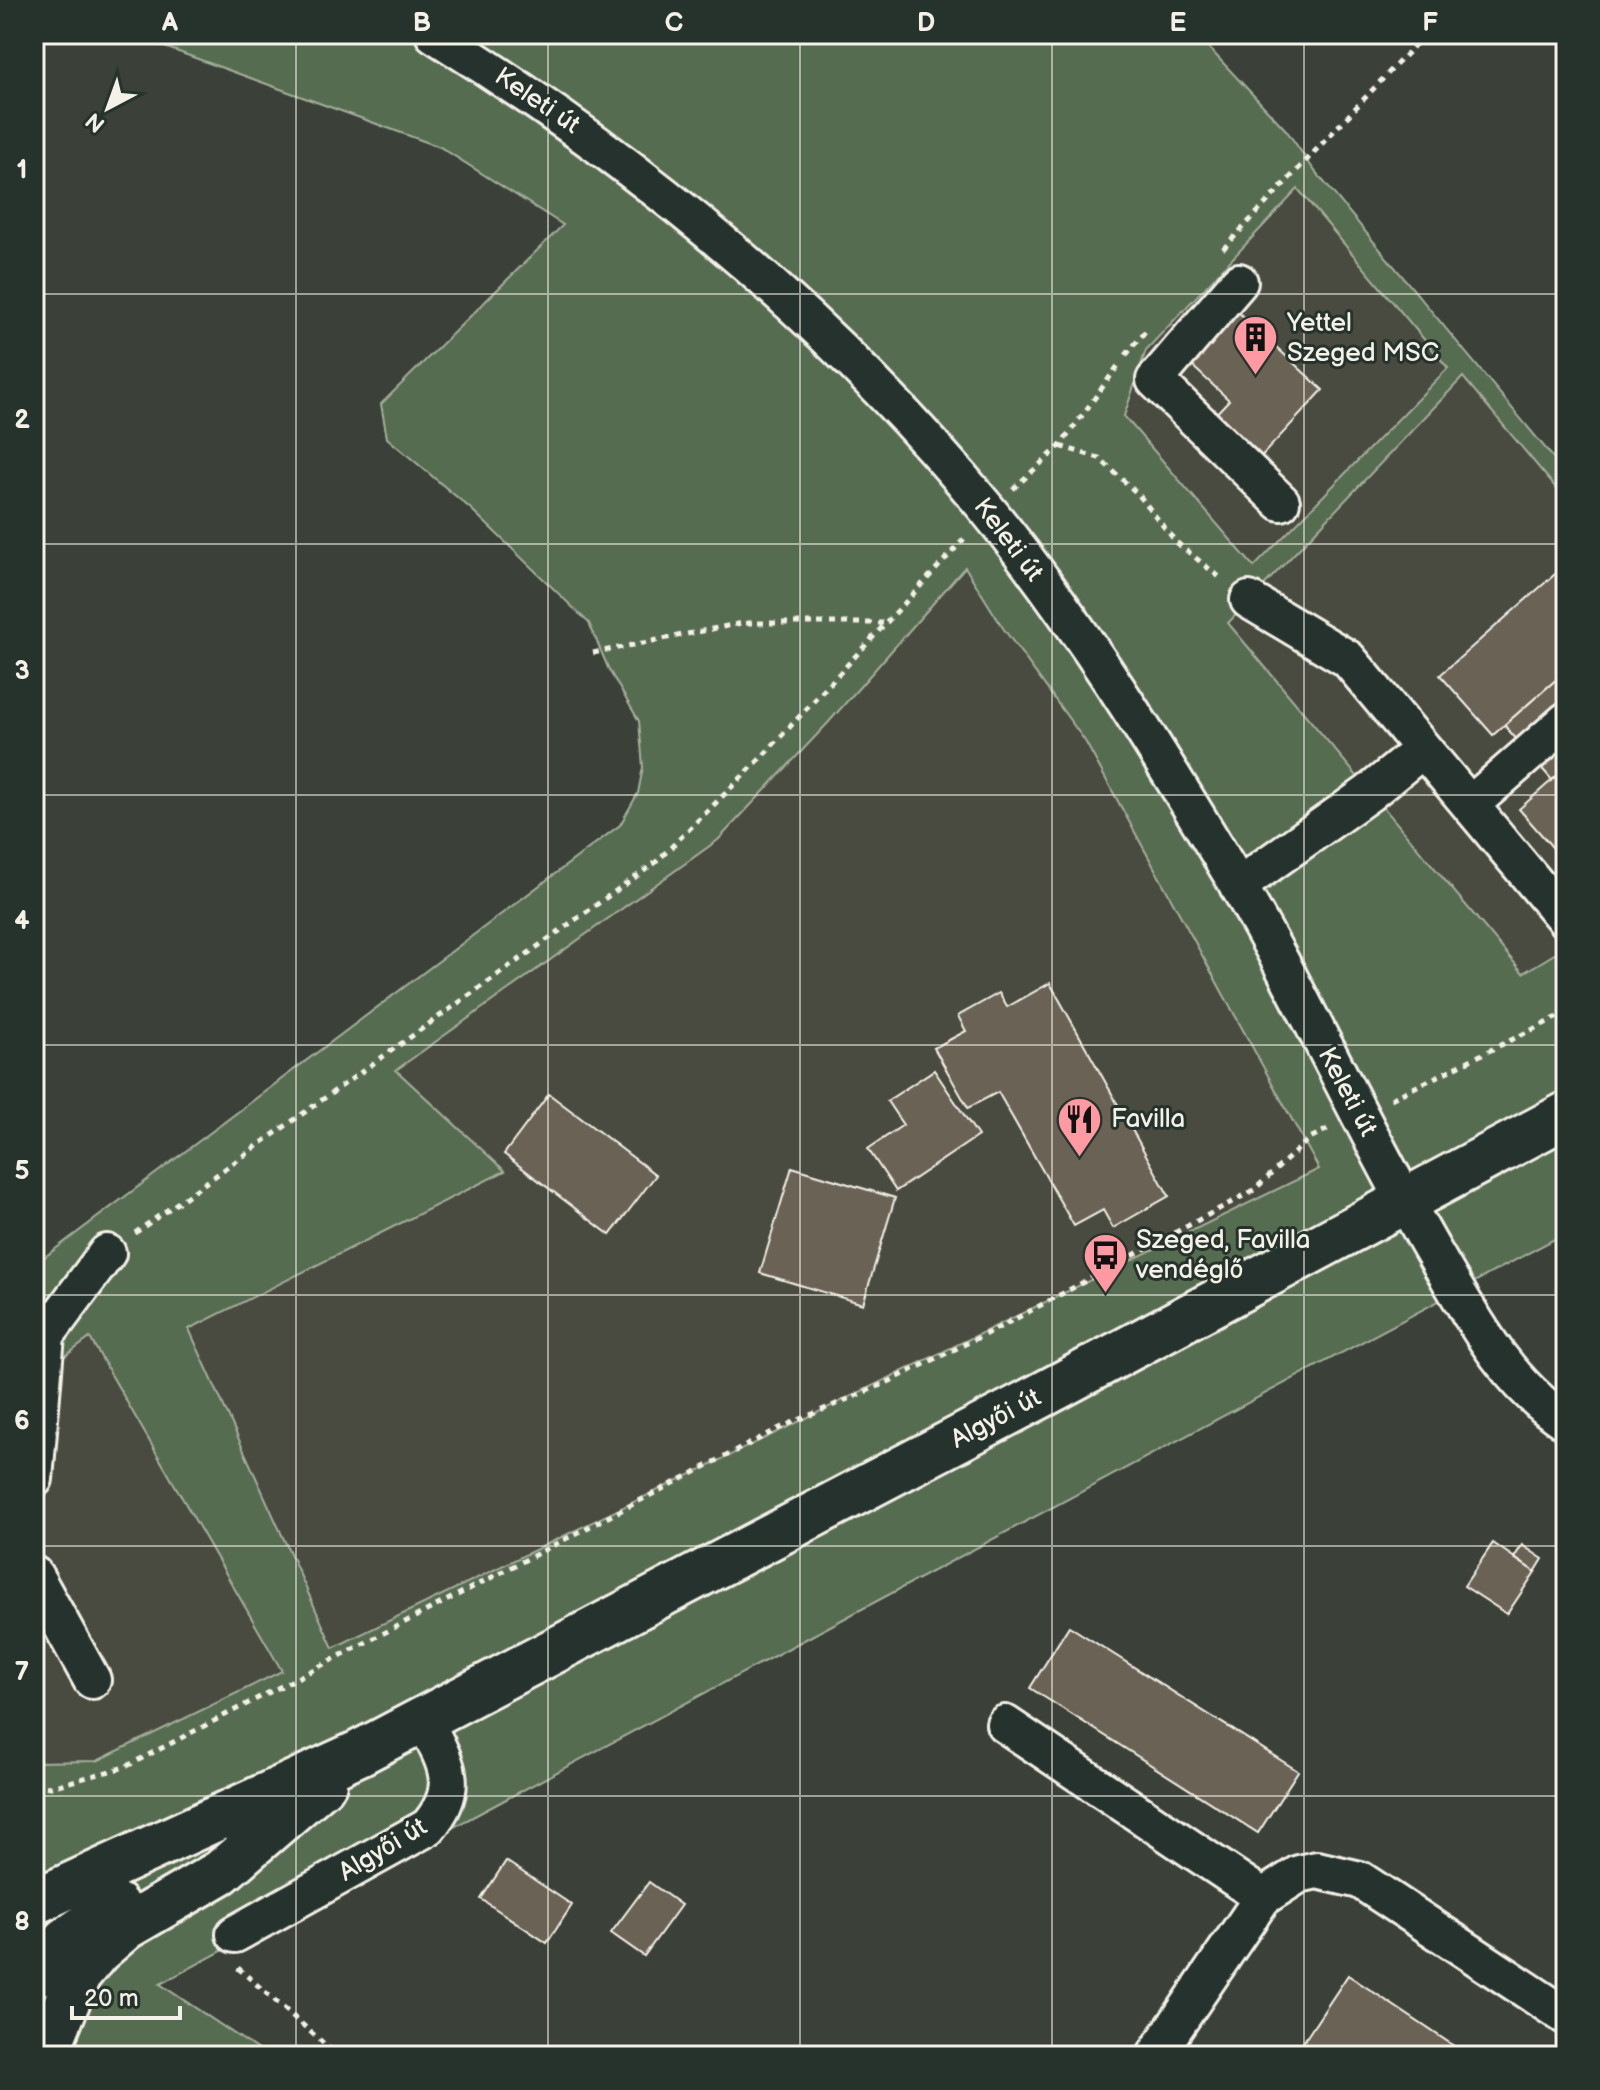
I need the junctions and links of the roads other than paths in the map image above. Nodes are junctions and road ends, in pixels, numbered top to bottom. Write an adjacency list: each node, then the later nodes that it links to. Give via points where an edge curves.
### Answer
1 (434, 34): 8 (street, Keleti út, via 606,148 770,282 910,420 989,512 1134,715)
2 (1239, 282): 3 (street, via 1146,379)
3 (1281, 502)
4 (1249, 600): 6 (street, via 1348,659)
5 (1566, 721): 7 (street)
6 (1423, 749): 7 (street); 8 (street)
7 (1470, 805): 9 (street)
8 (1238, 886): 11 (street, Keleti út)
9 (1566, 920)
10 (1566, 1115): 11 (main road, Algyői út)
11 (1404, 1200): 13 (street, Keleti út, via 1494,1355 1545,1408); 17 (main road, Algyői út)
12 (107, 1253): 14 (street, via 46,1335)
13 (1566, 1422)
14 (34, 1479)
15 (34, 1575): 16 (street)
16 (92, 1680)
17 (423, 1718): 19 (main road, Algyői út); 23 (street, Algyői út, via 447,1769 443,1810 428,1827)
18 (1005, 1724): 21 (street)
19 (359, 1753): 20 (main road, via 181,1810); 22 (main road); 24 (main road, via 209,1853 95,1917); 26 (main road, via 221,1872 126,1927 98,1951 78,1975)
20 (34, 1875)
21 (1263, 1897): 25 (street, via 1299,1874 1317,1870 1360,1880); 27 (street)
22 (34, 1902)
23 (235, 1934)
24 (36, 1975)
25 (1566, 2016)
26 (45, 2056)
27 (1155, 2056)

